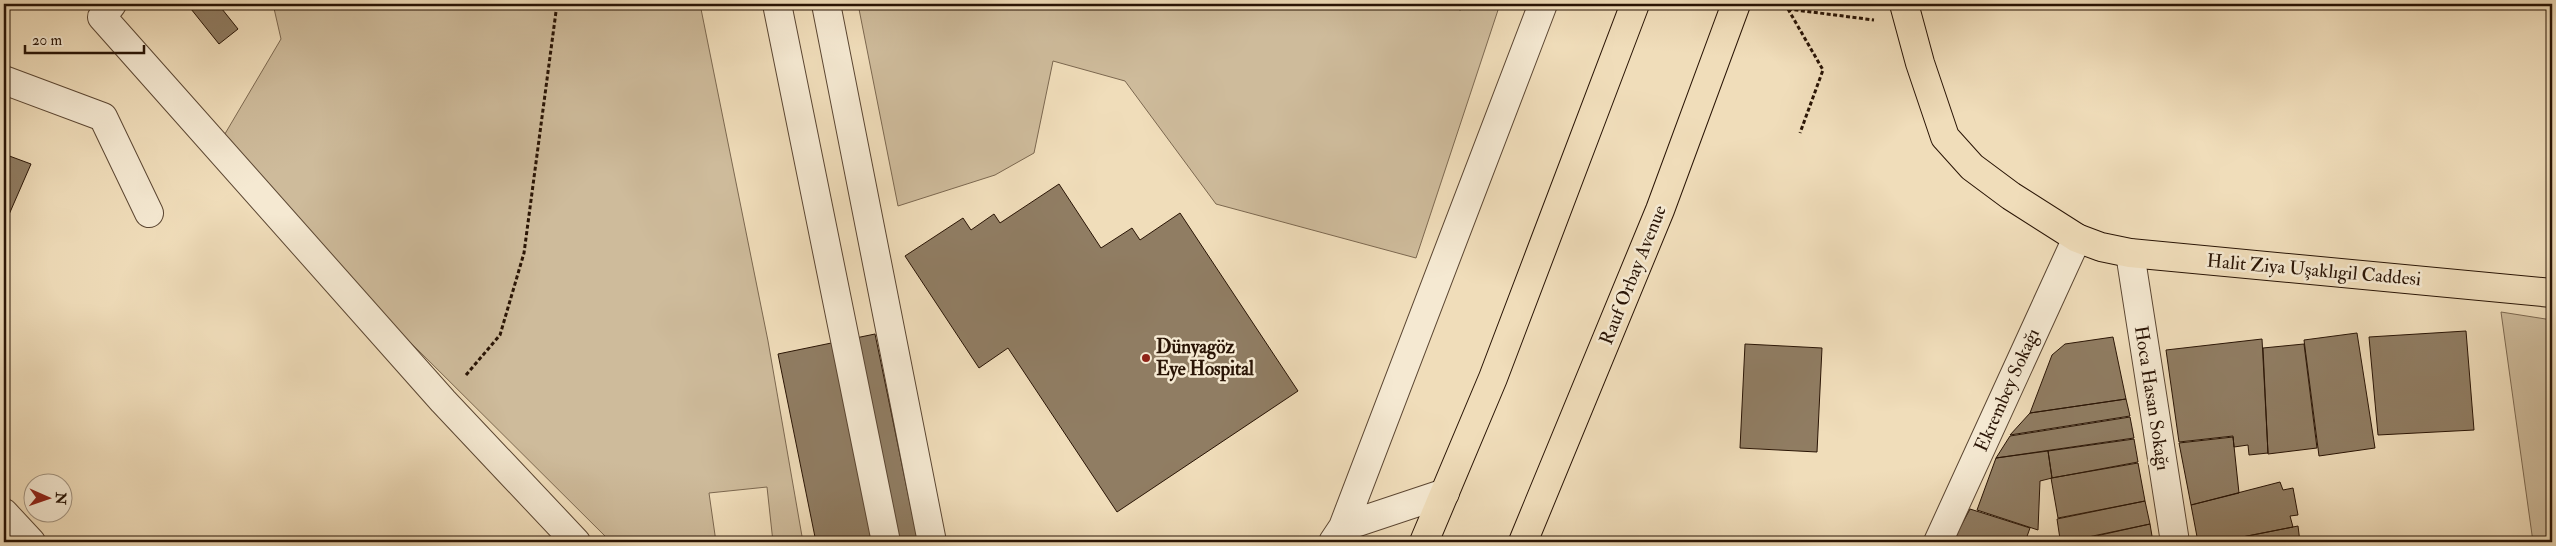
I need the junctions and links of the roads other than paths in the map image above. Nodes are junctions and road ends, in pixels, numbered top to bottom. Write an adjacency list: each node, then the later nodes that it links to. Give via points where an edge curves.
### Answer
1 (777, 4): 18 (street)
2 (826, 4): 19 (street)
3 (1543, 4): 15 (street)
4 (1635, 4): 13 (main road, via 1493,378)
5 (1736, 4): 21 (main road, Rauf Orbay Avenue, via 1660,210)
6 (107, 10): 17 (street, via 443,400)
7 (1907, 14): 10 (main road, Halit Ziya Uşaklıgil Caddesi, via 1944,137 1972,167)
8 (4, 80): 9 (street, via 103,116)
9 (149, 213)
10 (2077, 238): 11 (main road, Halit Ziya Uşaklıgil Caddesi, via 2101,248); 22 (street, Ekrembey Sokağı)
11 (2130, 253): 12 (main road, Halit Ziya Uşaklıgil Caddesi); 23 (street, Hoca Hasan Sokağı)
12 (2552, 293)
13 (1445, 493): 15 (street); 20 (main road)
14 (4, 513): 16 (street)
15 (1338, 535)
16 (30, 542)
17 (576, 542)
18 (886, 542)
19 (932, 542)
20 (1424, 542)
21 (1523, 542)
22 (1938, 542)
23 (2175, 542)

